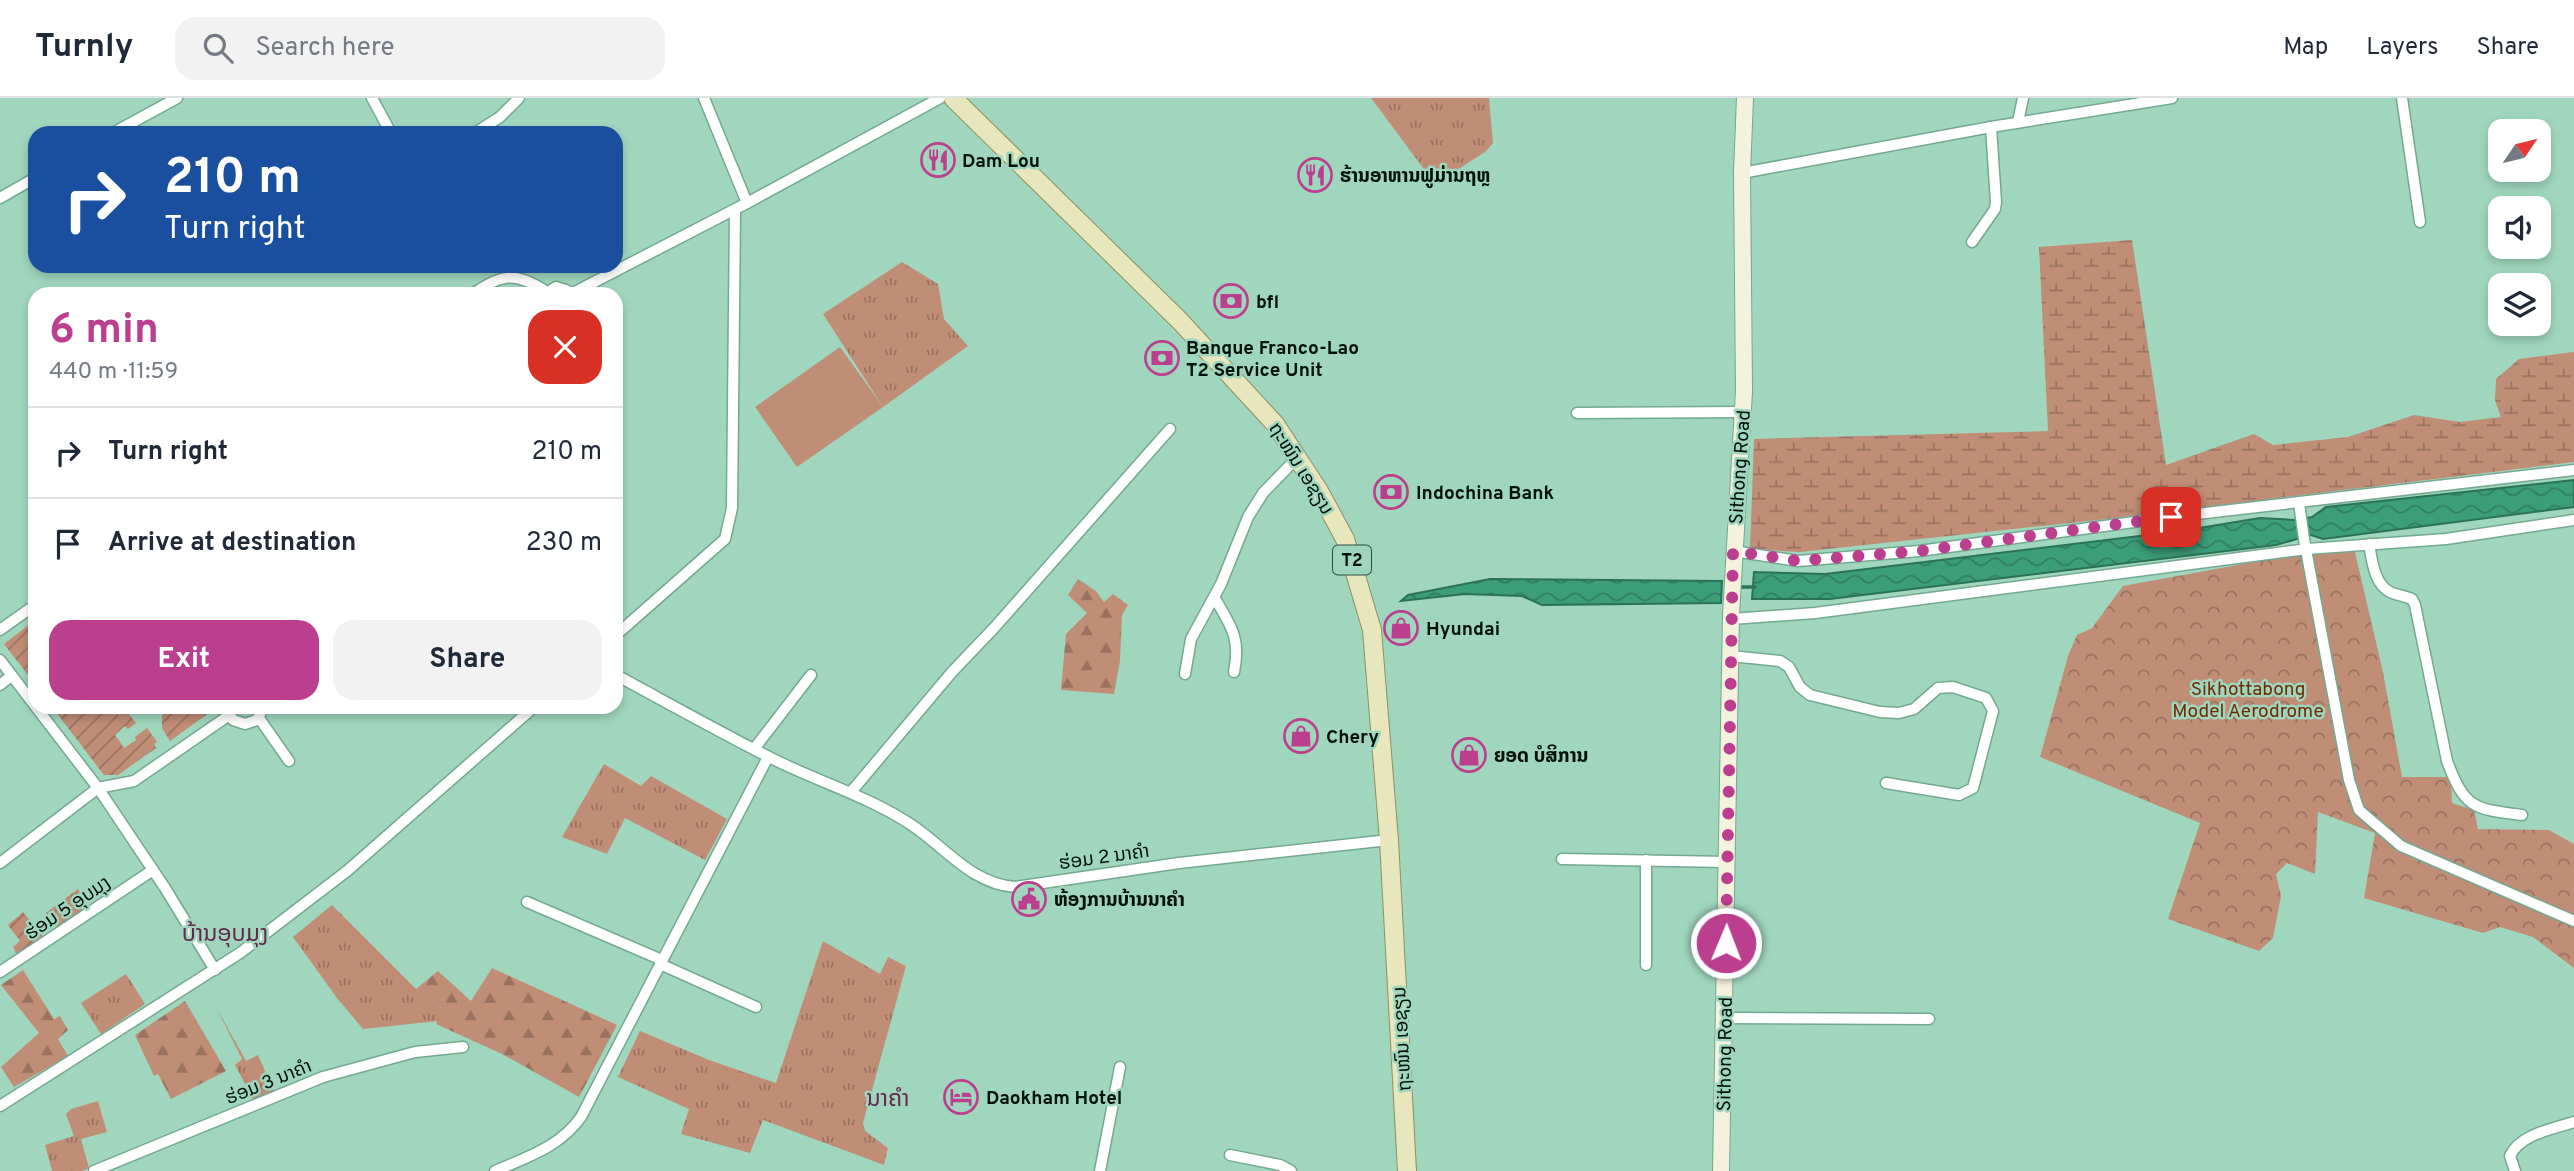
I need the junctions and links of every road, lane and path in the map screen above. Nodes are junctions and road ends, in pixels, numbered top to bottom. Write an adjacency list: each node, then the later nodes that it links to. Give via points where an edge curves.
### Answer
1 (177, 98): 12 (street)
2 (372, 98): 13 (street)
3 (519, 98): 14 (street)
4 (704, 98): 19 (street)
5 (940, 98): 19 (street)
6 (953, 98): 31 (main road, ຖະໜົນ ເອຊຽນ / T2, via 1189,331 1276,424)
7 (1745, 98): 16 (main road, Sithong Road)
8 (2022, 98): 11 (street)
9 (2172, 98): 11 (street)
10 (2402, 98): 21 (street)
11 (2018, 122): 15 (street)
12 (126, 126)
13 (387, 126)
14 (486, 126)
15 (1991, 127): 16 (street); 22 (street, via 1995,209)
16 (1742, 173): 28 (main road, Sithong Road)
17 (28, 182): 18 (street)
18 (0, 198)
19 (747, 203): 20 (street)
20 (735, 210): 23 (street); 41 (street, via 730,522 725,539)
21 (2420, 222)
22 (1972, 242)
23 (623, 267)
24 (612, 273): 27 (street)
25 (482, 287): 26 (street, via 507,278 527,280)
26 (537, 287)
27 (585, 287)
28 (1742, 412): 29 (street); 37 (main road, Sithong Road)
29 (1577, 413)
30 (1170, 429): 63 (street)
31 (1297, 457): 38 (street, via 1255,505); 65 (main road, ຖະໜົນ ເອຊຽນ / T2, via 1345,539 1372,630)
32 (2574, 470): 33 (street)
33 (2300, 508): 35 (street); 37 (street, via 1798,561)
34 (2574, 520): 36 (street, via 2446,539)
35 (2305, 544): 36 (street); 40 (street, via 1828,611); 72 (street, via 2349,780 2359,810 2401,846)
36 (2369, 544): 64 (street, via 2381,584 2415,604 2454,780 2462,794 2484,810)
37 (1733, 551): 40 (main road, Sithong Road)
38 (1214, 597): 45 (street, via 1237,641); 46 (street, via 1191,639)
39 (28, 610): 42 (street)
40 (1731, 617): 43 (main road, Sithong Road)
41 (623, 629)
42 (0, 630)
43 (1731, 656): 61 (street, via 1780,661 1810,695 1880,712 1914,709 1938,688 1953,687 1986,698 1993,711 1973,788 1959,795); 68 (main road, Sithong Road)
44 (0, 660): 48 (street)
45 (1234, 673)
46 (1185, 674)
47 (811, 675): 58 (street)
48 (11, 676): 50 (street); 51 (street)
49 (623, 679): 58 (street, ຮ່ອມ 2 ນາຄຳ)
50 (0, 685)
51 (28, 698)
52 (41, 714): 62 (street)
53 (223, 714): 62 (street, via 134,781)
54 (229, 714): 55 (street, via 245,724)
55 (259, 714)
56 (263, 714): 60 (street)
57 (526, 714): 75 (street, via 347,871)
58 (754, 749): 59 (street, ຮ່ອມ 2 ນາຄຳ)
59 (768, 757): 63 (street, ຮ່ອມ 2 ນາຄຳ); 73 (street)
60 (289, 761)
61 (1886, 783)
62 (98, 788): 69 (street); 70 (street)
63 (851, 792): 65 (street, ຮ່ອມ 2 ນາຄຳ, via 908,822 968,869 1002,886)
64 (2522, 815)
65 (1389, 840): 89 (main road, ຖະໜົນ ເອຊຽນ / T2)
66 (1562, 859): 67 (street)
67 (1646, 860): 68 (street); 74 (street)
68 (1727, 862): 78 (main road, Sithong Road)
69 (0, 863)
70 (153, 870): 75 (street); 76 (street, ຮ່ອມ 5 ອຸບມຸງ)
71 (527, 902): 73 (street)
72 (2574, 921)
73 (661, 962): 77 (street); 86 (street, via 572,1130 544,1150)
74 (1646, 965)
75 (215, 970): 82 (street)
76 (0, 972)
77 (756, 1007)
78 (1725, 1018): 79 (street); 90 (main road, Sithong Road)
79 (1929, 1020)
80 (463, 1047): 85 (street, ຮ່ອມ 3 ນາຄຳ, via 415,1052 323,1077)
81 (1120, 1067): 87 (street)
82 (0, 1106)
83 (2574, 1122): 91 (street, via 2515,1146 2510,1156)
84 (1230, 1155): 88 (street)
85 (94, 1171)
86 (495, 1171)
87 (1100, 1171)
88 (1291, 1171)
89 (1407, 1171)
90 (1721, 1171)
91 (2515, 1171)

